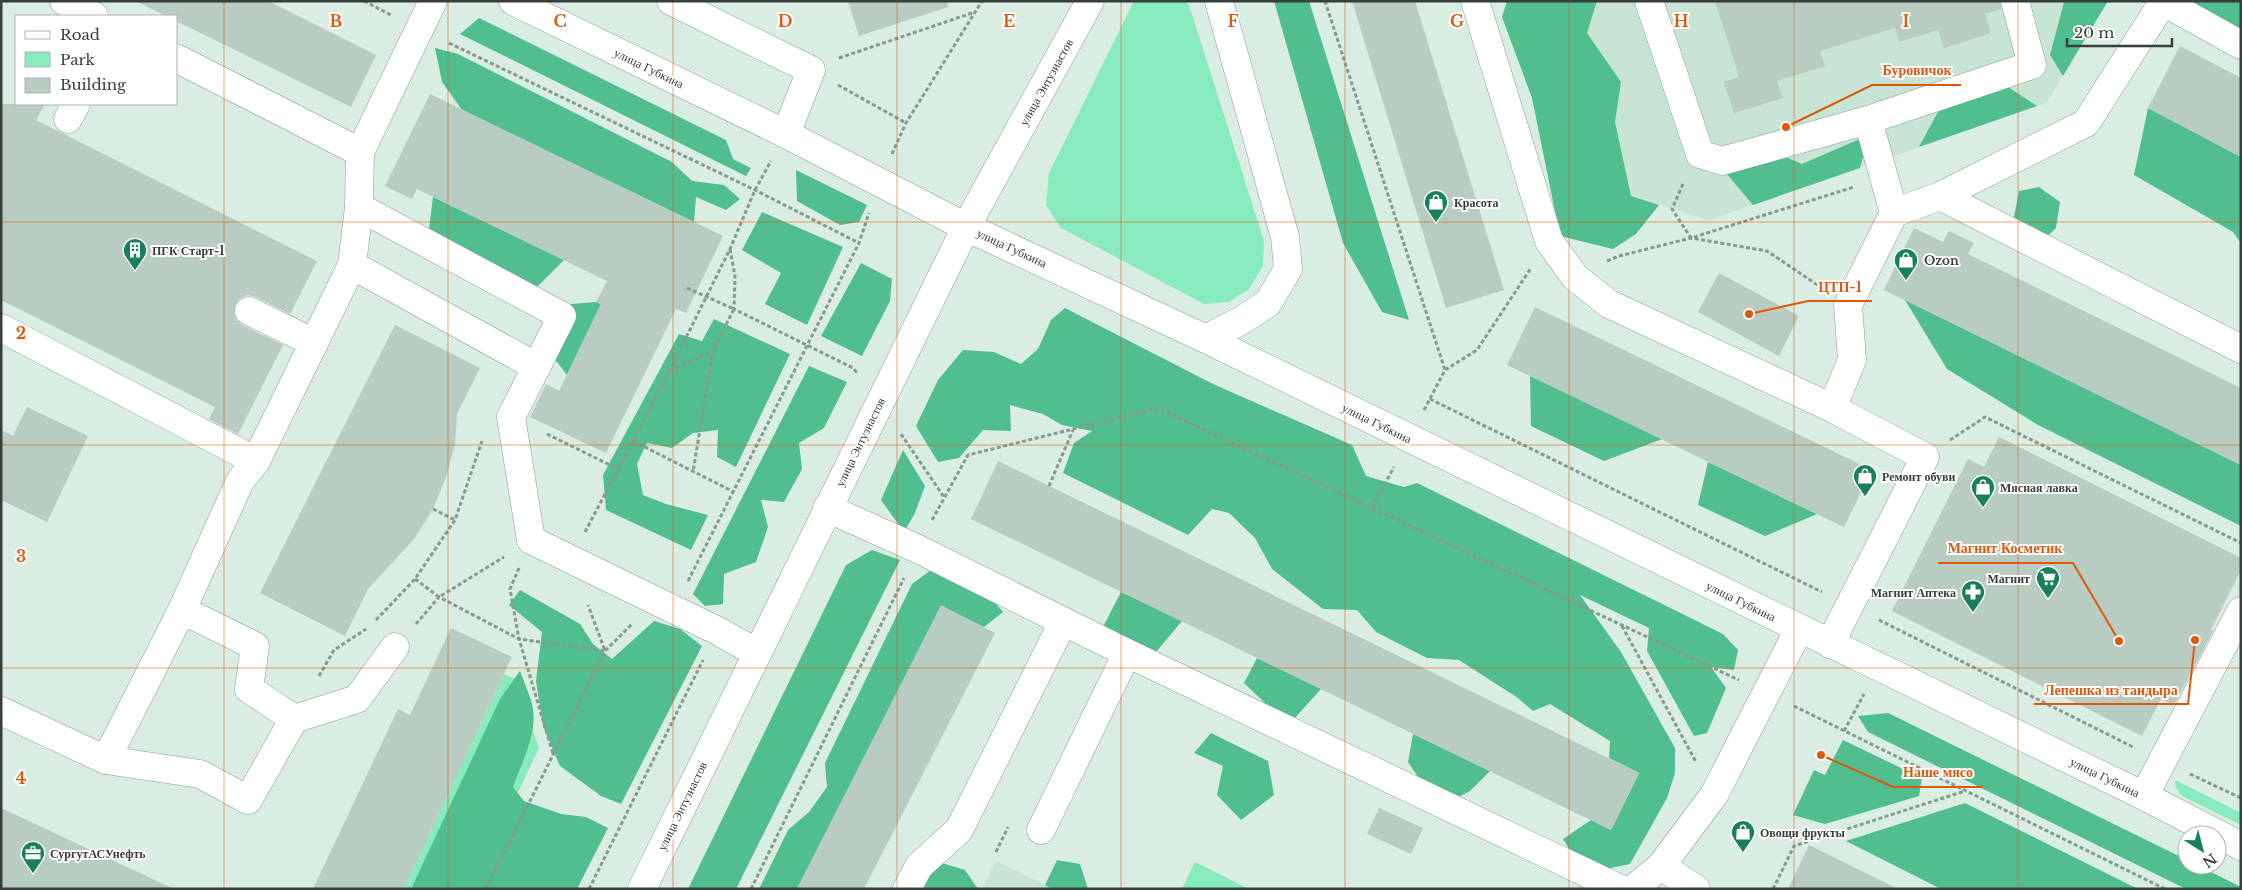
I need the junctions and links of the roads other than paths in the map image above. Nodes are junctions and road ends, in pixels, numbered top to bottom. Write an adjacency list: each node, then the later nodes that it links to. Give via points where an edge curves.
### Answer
1 (64, 1): 11 (main road)
2 (433, 1): 16 (main road)
3 (513, 1): 15 (main road, улица Губкина)
4 (670, 1): 15 (main road, via 811,70)
5 (1090, 1): 20 (main road, улица Энтузиастов)
6 (1220, 1): 24 (main road, via 1285,237 1288,269 1268,303)
7 (1475, 1): 28 (main road, via 1549,241 1575,277 1609,304)
8 (1650, 1): 14 (main road, via 1700,154 1722,161)
9 (2015, 1): 14 (main road, via 2032,65)
10 (2162, 2): 12 (main road); 17 (main road, via 2086,123)
11 (92, 15)
12 (2241, 45)
13 (178, 59): 16 (main road)
14 (1868, 120): 19 (main road)
15 (786, 134): 20 (main road, улица Губкина)
16 (360, 152): 18 (main road)
17 (1940, 196): 19 (main road); 26 (main road)
18 (358, 207): 21 (main road); 27 (main road, via 562,316)
19 (1894, 212): 28 (main road, via 1848,305 1852,360)
20 (966, 227): 24 (main road, улица Губкина); 30 (main road, улица Энтузиастов)
21 (352, 265): 25 (main road); 27 (main road)
22 (249, 311): 25 (main road)
23 (1, 328): 29 (main road)
24 (1206, 339): 34 (main road, улица Губкина)
25 (314, 343): 29 (main road)
26 (2241, 349)
27 (536, 367): 37 (main road, via 511,417 531,540)
28 (1832, 408): 35 (main road, via 1925,457)
29 (256, 461): 31 (main road, via 240,481)
30 (827, 508): 33 (main road, via 918,549); 37 (main road, улица Энтузиастов)
31 (182, 610): 40 (main road, via 254,646 248,689); 41 (main road)
32 (2241, 611): 42 (main road)
33 (1063, 622): 38 (main road); 47 (main road, via 958,830 919,866)
34 (1799, 629): 35 (main road, улица Губкина); 45 (main road, via 1714,795)
35 (1830, 644): 42 (main road, улица Губкина)
36 (396, 647): 40 (main road, via 357,698)
37 (757, 653): 46 (main road, улица Энтузиастов)
38 (1127, 654): 43 (main road); 48 (main road)
39 (1, 711): 41 (main road)
40 (294, 719): 41 (main road, via 248,800 200,774)
41 (106, 760)
42 (2144, 796): 44 (main road, улица Губкина)
43 (1041, 830)
44 (2241, 846)
45 (1661, 866): 49 (main road); 50 (main road)
46 (642, 889)
47 (907, 889)
48 (1620, 889)
49 (1633, 889)
50 (1696, 889)

